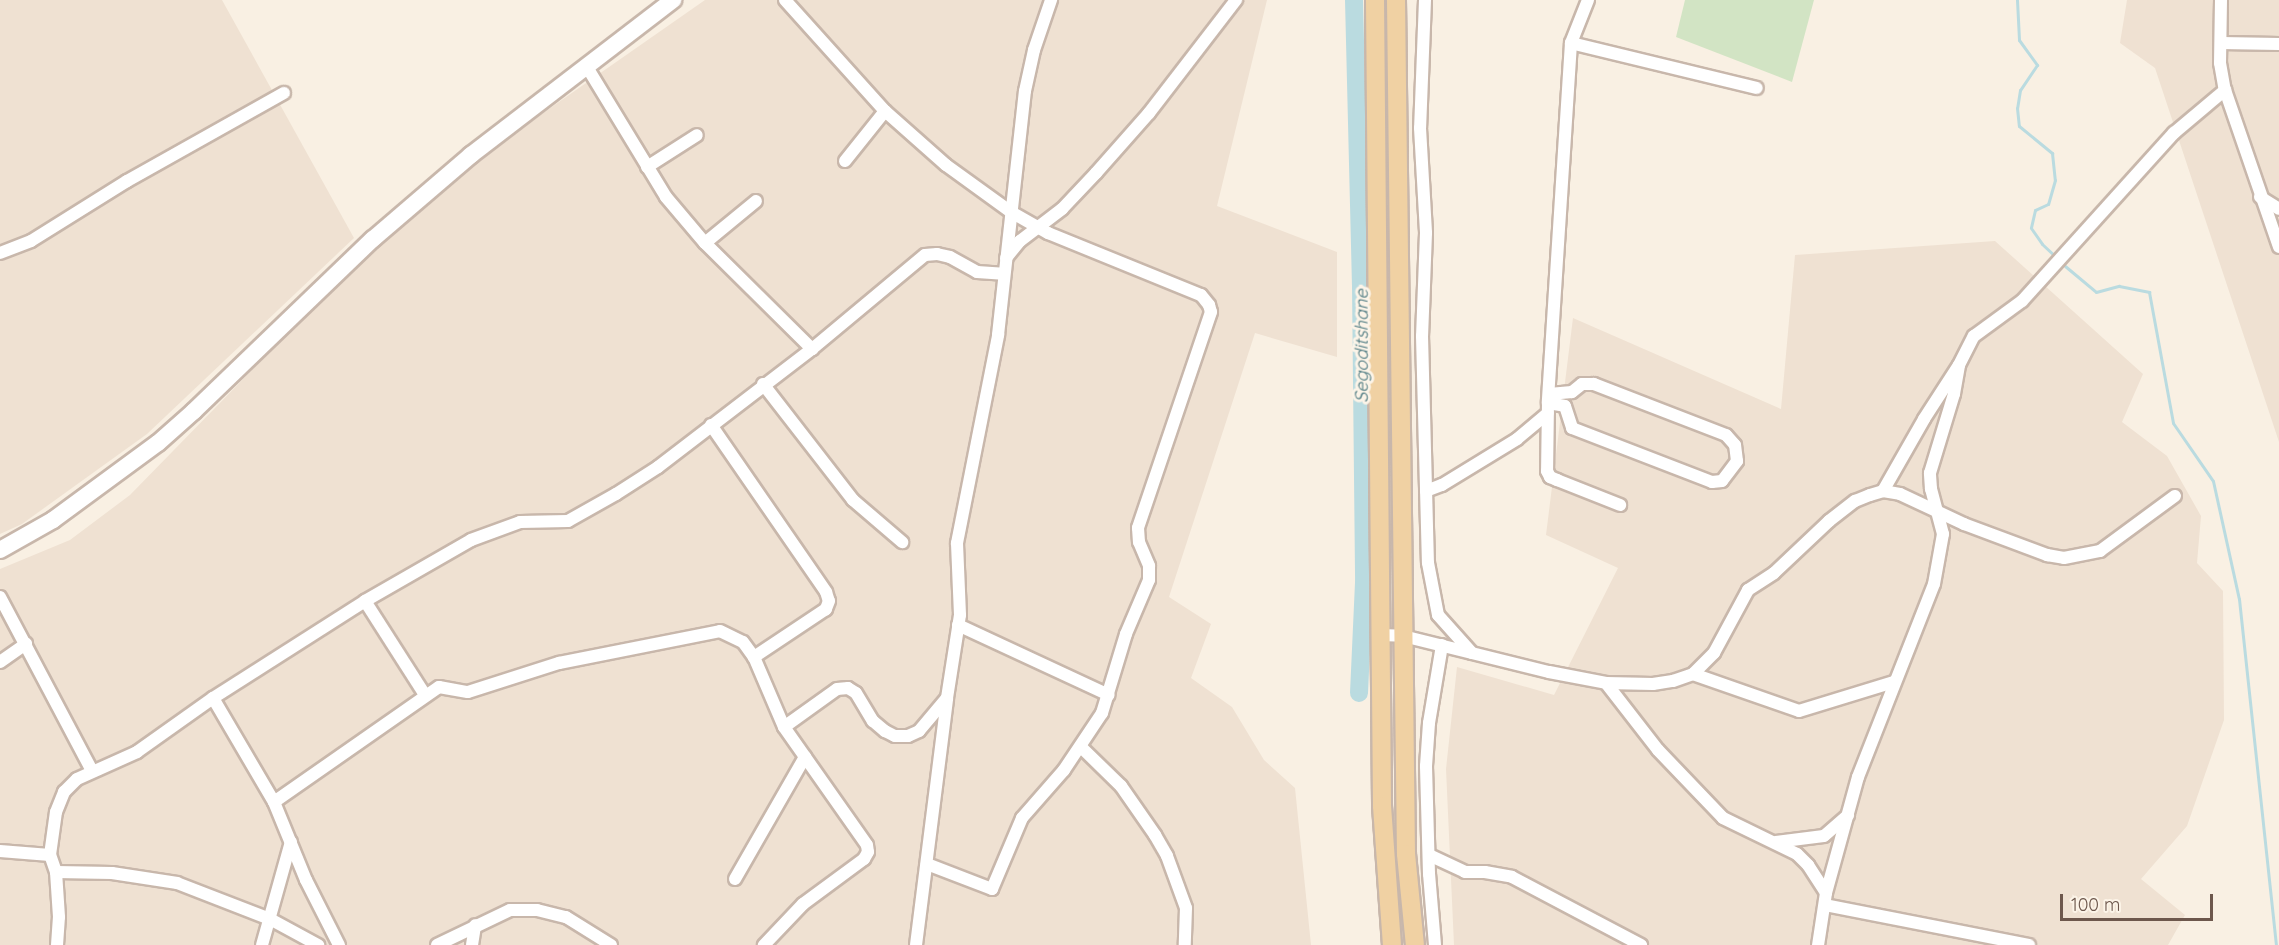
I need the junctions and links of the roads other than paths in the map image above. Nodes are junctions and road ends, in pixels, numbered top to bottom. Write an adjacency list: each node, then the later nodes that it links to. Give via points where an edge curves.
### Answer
1 (673, 0): 13 (street)
2 (785, 0): 17 (street)
3 (1051, 0): 24 (street, via 1025,91)
4 (1236, 0): 25 (street, via 1149,113 1062,210)
5 (1375, 0): 46 (main road)
6 (1396, 0): 47 (main road)
7 (1425, 0): 36 (street, via 1420,128 1426,233 1422,336)
8 (1588, 0): 10 (street)
9 (2221, 0): 11 (street)
10 (1571, 43): 14 (street); 34 (street)
11 (2221, 43): 12 (street); 15 (street)
12 (2279, 44)
13 (587, 67): 20 (street); 42 (street, via 471,155 373,239 158,443 53,520)
14 (1757, 88)
15 (2225, 90): 21 (street); 32 (street, via 2174,133 2022,301 1974,336)
16 (284, 93): 28 (street, via 127,181 30,241)
17 (885, 111): 19 (street); 24 (street, via 946,165)
18 (697, 135): 20 (street)
19 (845, 161)
20 (647, 167): 26 (street, via 666,197)
21 (2260, 198): 23 (street); 27 (street)
22 (756, 201): 26 (street)
23 (2279, 209)
24 (1011, 212): 25 (street); 29 (street)
25 (1038, 228): 29 (street); 57 (street, via 1201,295 1211,312 1138,528 1138,542 1150,573)
26 (705, 243): 31 (street)
27 (2279, 247)
28 (0, 253)
29 (1005, 258): 30 (street)
30 (1003, 274): 31 (street, via 977,272 943,255 925,255); 45 (street, via 991,374 957,543 961,596)
31 (812, 349): 33 (street)
32 (1959, 365): 37 (street); 40 (street, via 1930,473)
33 (763, 384): 35 (street); 41 (street, via 853,500)
34 (1548, 403): 34 (street, via 1565,406 1572,428 1712,482 1722,481 1737,461 1735,445 1726,435 1594,384 1582,384); 36 (street, via 1517,439); 39 (street, via 1550,477)
35 (711, 425): 44 (street, via 658,467 568,521 507,526 471,540); 51 (street, via 826,591 829,601 826,609)
36 (1426, 491): 50 (street, via 1428,562 1436,610)
37 (1883, 491): 40 (street); 53 (street, via 1855,501 1774,573 1748,590 1726,634)
38 (2175, 496): 40 (street, via 2100,551 2064,558 2019,545)
39 (1620, 505)
40 (1938, 511): 54 (street, via 1942,550 1934,585)
41 (902, 542)
42 (0, 550)
43 (0, 597): 48 (street)
44 (364, 600): 56 (street); 58 (street)
45 (958, 626): 57 (street); 59 (street)
46 (1380, 635): 47 (street); 60 (main road)
47 (1403, 636): 49 (street); 61 (main road)
48 (26, 644): 52 (street); 65 (street)
49 (1442, 645): 50 (street); 72 (street, via 1426,750)
50 (1473, 654): 55 (street)
51 (753, 657): 56 (street, via 743,642 720,631 559,663 468,692 440,687); 62 (street)
52 (0, 662)
53 (1693, 674): 54 (street, via 1799,711); 55 (street, via 1653,684)
54 (1894, 682): 67 (street, via 1858,777)
55 (1606, 683): 69 (street, via 1658,750 1723,818)
56 (425, 695): 66 (street)
57 (1109, 695): 63 (street)
58 (213, 698): 65 (street, via 137,752); 66 (street)
59 (947, 698): 62 (street, via 919,731 908,735 895,736 885,731 848,688 837,689); 73 (street)
60 (1381, 718): 61 (main road); 89 (main road, via 1383,852)
61 (1404, 718): 90 (main road, via 1406,854)
62 (784, 727): 64 (street)
63 (1081, 747): 73 (street, via 1022,818 992,889); 88 (street, via 1121,786 1167,856 1186,908)
64 (805, 757): 75 (street); 86 (street, via 867,844 868,852 803,904)
65 (92, 771): 71 (street, via 64,792 56,812)
66 (274, 802): 68 (street)
67 (1849, 814): 69 (street, via 1824,836); 76 (street)
68 (291, 842): 77 (street); 82 (street)
69 (1776, 842): 76 (street, via 1808,865)
70 (0, 850): 71 (street)
71 (50, 855): 74 (street)
72 (1429, 855): 91 (street); 92 (street, via 1465,872 1512,877)
73 (927, 864): 87 (street)
74 (56, 872): 77 (street, via 112,873 177,883); 79 (street)
75 (735, 879)
76 (1826, 899): 93 (street); 94 (street)
77 (270, 919): 80 (street); 81 (street)
78 (475, 926): 83 (street); 84 (street); 85 (street, via 510,910 537,910 566,917)
79 (57, 945)
80 (262, 945)
81 (318, 945)
82 (339, 945)
83 (437, 945)
84 (472, 945)
85 (611, 945)
86 (764, 945)
87 (916, 945)
88 (1185, 945)
89 (1392, 945)
90 (1415, 945)
91 (1435, 945)
92 (1641, 945)
93 (1818, 945)
94 (2029, 945)

